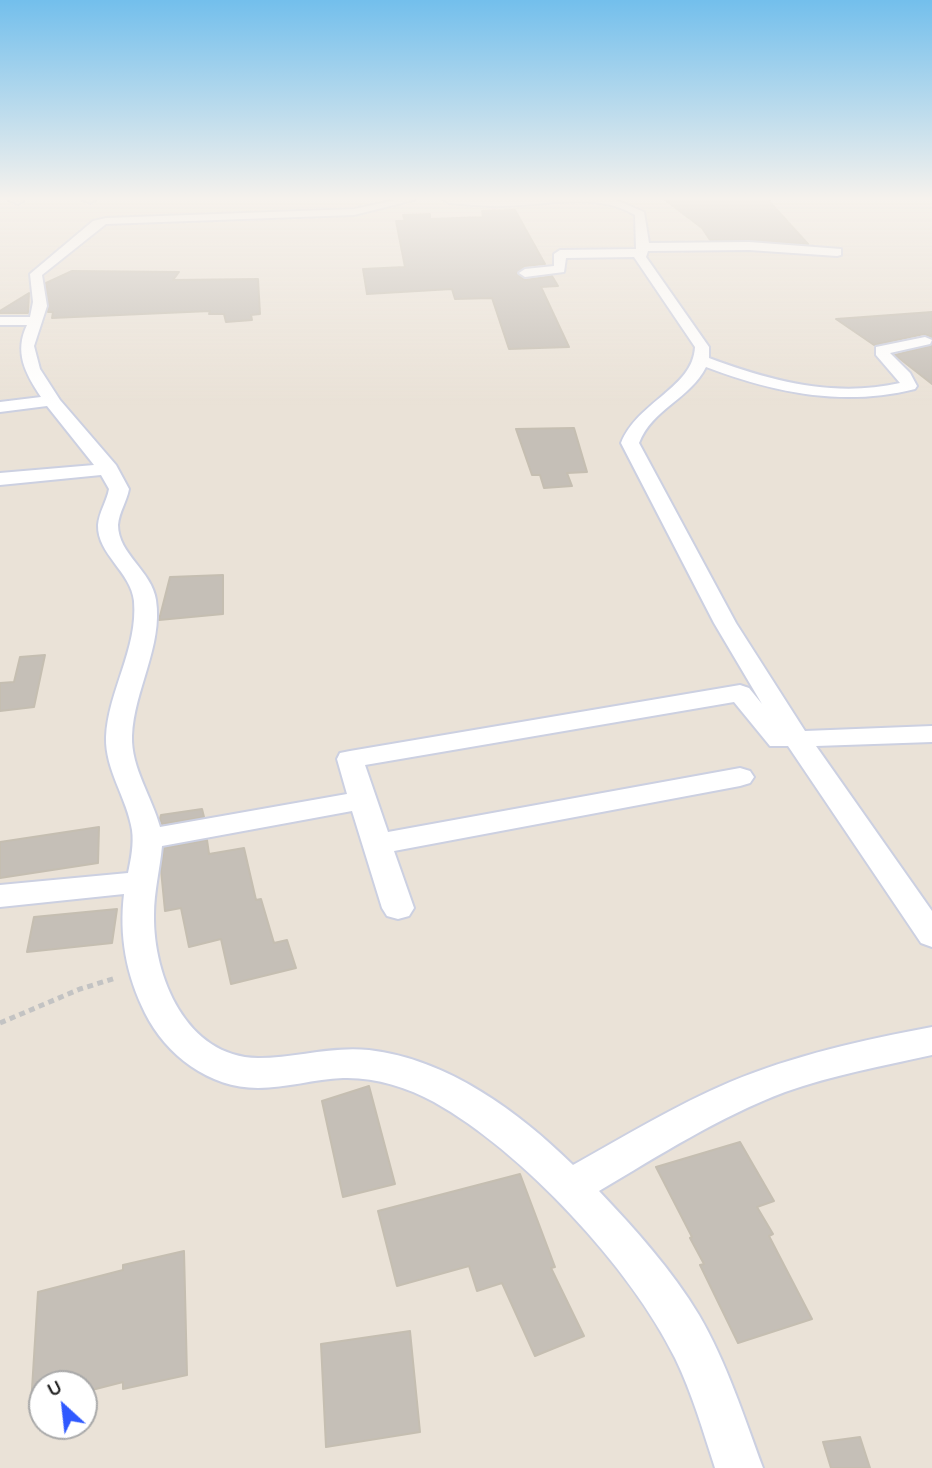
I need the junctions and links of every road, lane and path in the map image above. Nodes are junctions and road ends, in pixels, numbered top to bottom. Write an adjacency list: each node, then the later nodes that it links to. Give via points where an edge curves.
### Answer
1 (43, 269): 6 (street, via 36,274 40,309)
2 (560, 269): 4 (street)
3 (653, 269): 8 (street, via 702,347)
4 (525, 273)
5 (0, 321): 6 (street)
6 (35, 321): 9 (street, via 26,347)
7 (925, 341): 8 (street, via 881,350 909,386 874,393 824,393 777,385)
8 (703, 361): 14 (street, via 697,373 643,416 630,443)
9 (52, 400): 10 (street); 11 (street)
10 (0, 407)
11 (109, 469): 12 (street); 17 (street, via 120,493 110,516 109,534 145,599 144,635 119,740)
12 (0, 479)
13 (932, 734): 14 (street)
14 (788, 740): 16 (street, via 740,693 350,759); 22 (street)
15 (740, 777): 18 (street)
16 (363, 800): 17 (street); 18 (street)
17 (147, 839): 19 (street)
18 (377, 844): 21 (street)
19 (141, 882): 20 (street); 23 (street, via 137,936)
20 (0, 896)
21 (398, 908)
22 (932, 935)
23 (144, 969): 24 (path, via 80,989); 26 (street, via 163,1012 186,1043 208,1060 246,1074 338,1063 372,1065 428,1081 481,1111)
24 (0, 1023)
25 (932, 1041): 26 (street, via 770,1082 691,1118)
26 (572, 1186): 27 (street, via 665,1300 689,1340)
27 (739, 1468)

